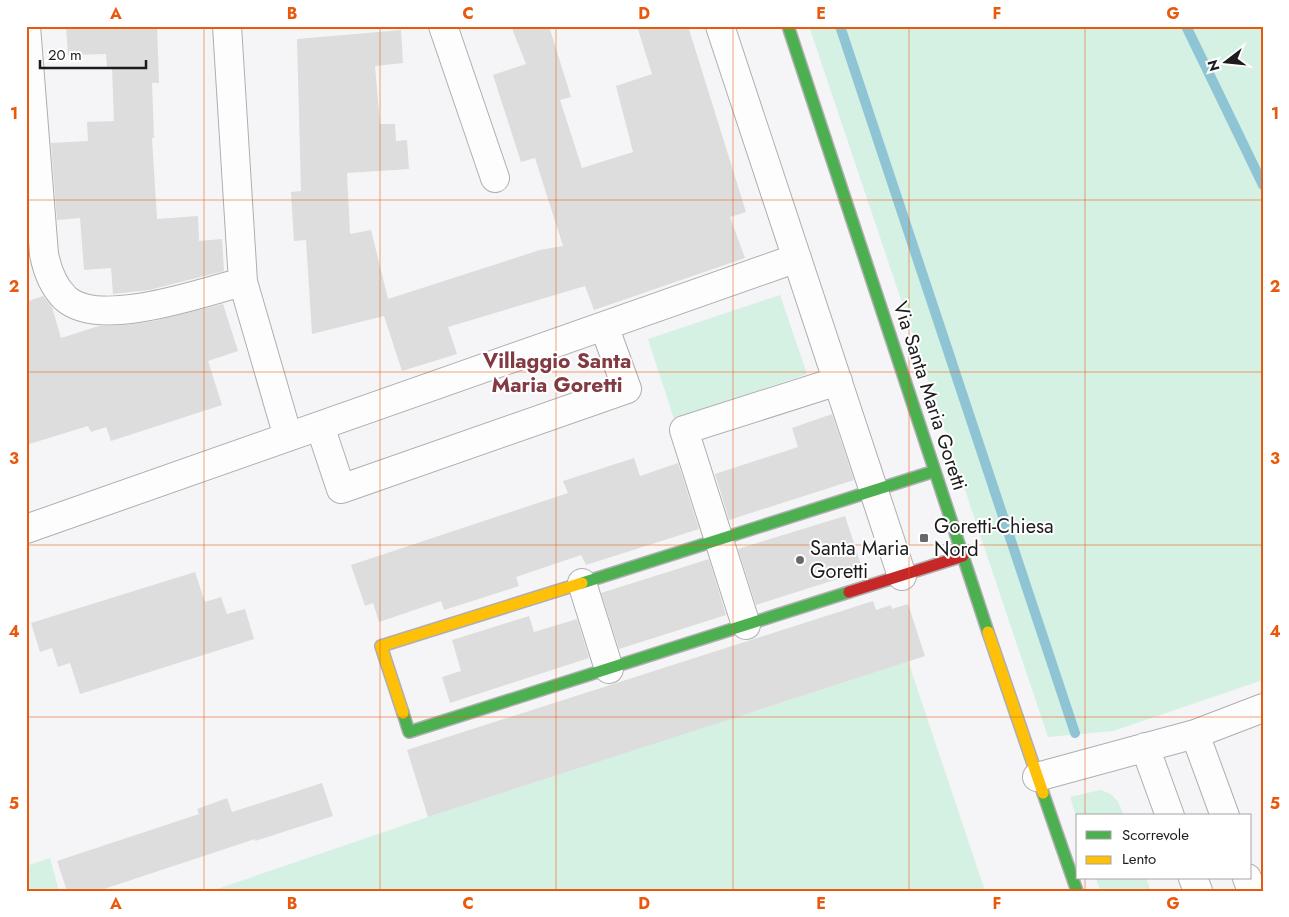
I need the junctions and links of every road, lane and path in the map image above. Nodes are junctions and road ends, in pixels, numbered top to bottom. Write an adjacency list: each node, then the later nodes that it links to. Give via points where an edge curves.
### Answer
1 (26, 26): 7 (street)
2 (227, 26): 9 (street)
3 (443, 26): 6 (street)
4 (720, 26): 8 (street)
5 (788, 26): 14 (street, Via Santa Maria Goretti)
6 (495, 178)
7 (32, 185): 9 (street, via 47,270 66,299 106,312 132,309)
8 (797, 258): 10 (street); 11 (street)
9 (243, 282): 13 (street)
10 (604, 326): 12 (street); 12 (street, via 627,389 341,489)
11 (838, 381): 15 (street); 17 (street, via 684,430)
12 (320, 426): 13 (street)
13 (288, 437): 16 (street)
14 (935, 471): 15 (street); 18 (street, Via Santa Maria Goretti)
15 (874, 490): 17 (street); 19 (street)
16 (26, 529)
17 (719, 539): 20 (street); 21 (street)
18 (963, 556): 19 (street); 26 (street, Via Santa Maria Goretti)
19 (902, 576): 21 (street)
20 (582, 583): 22 (street); 22 (street, via 381,646 409,732)
21 (746, 625): 22 (street)
22 (609, 669)
23 (1263, 708): 24 (street)
24 (1195, 734): 25 (street); 28 (street)
25 (1146, 747): 26 (street); 27 (street)
26 (1037, 777): 29 (street, Via Santa Maria Goretti)
27 (1169, 814)
28 (1224, 814)
29 (1077, 891)

